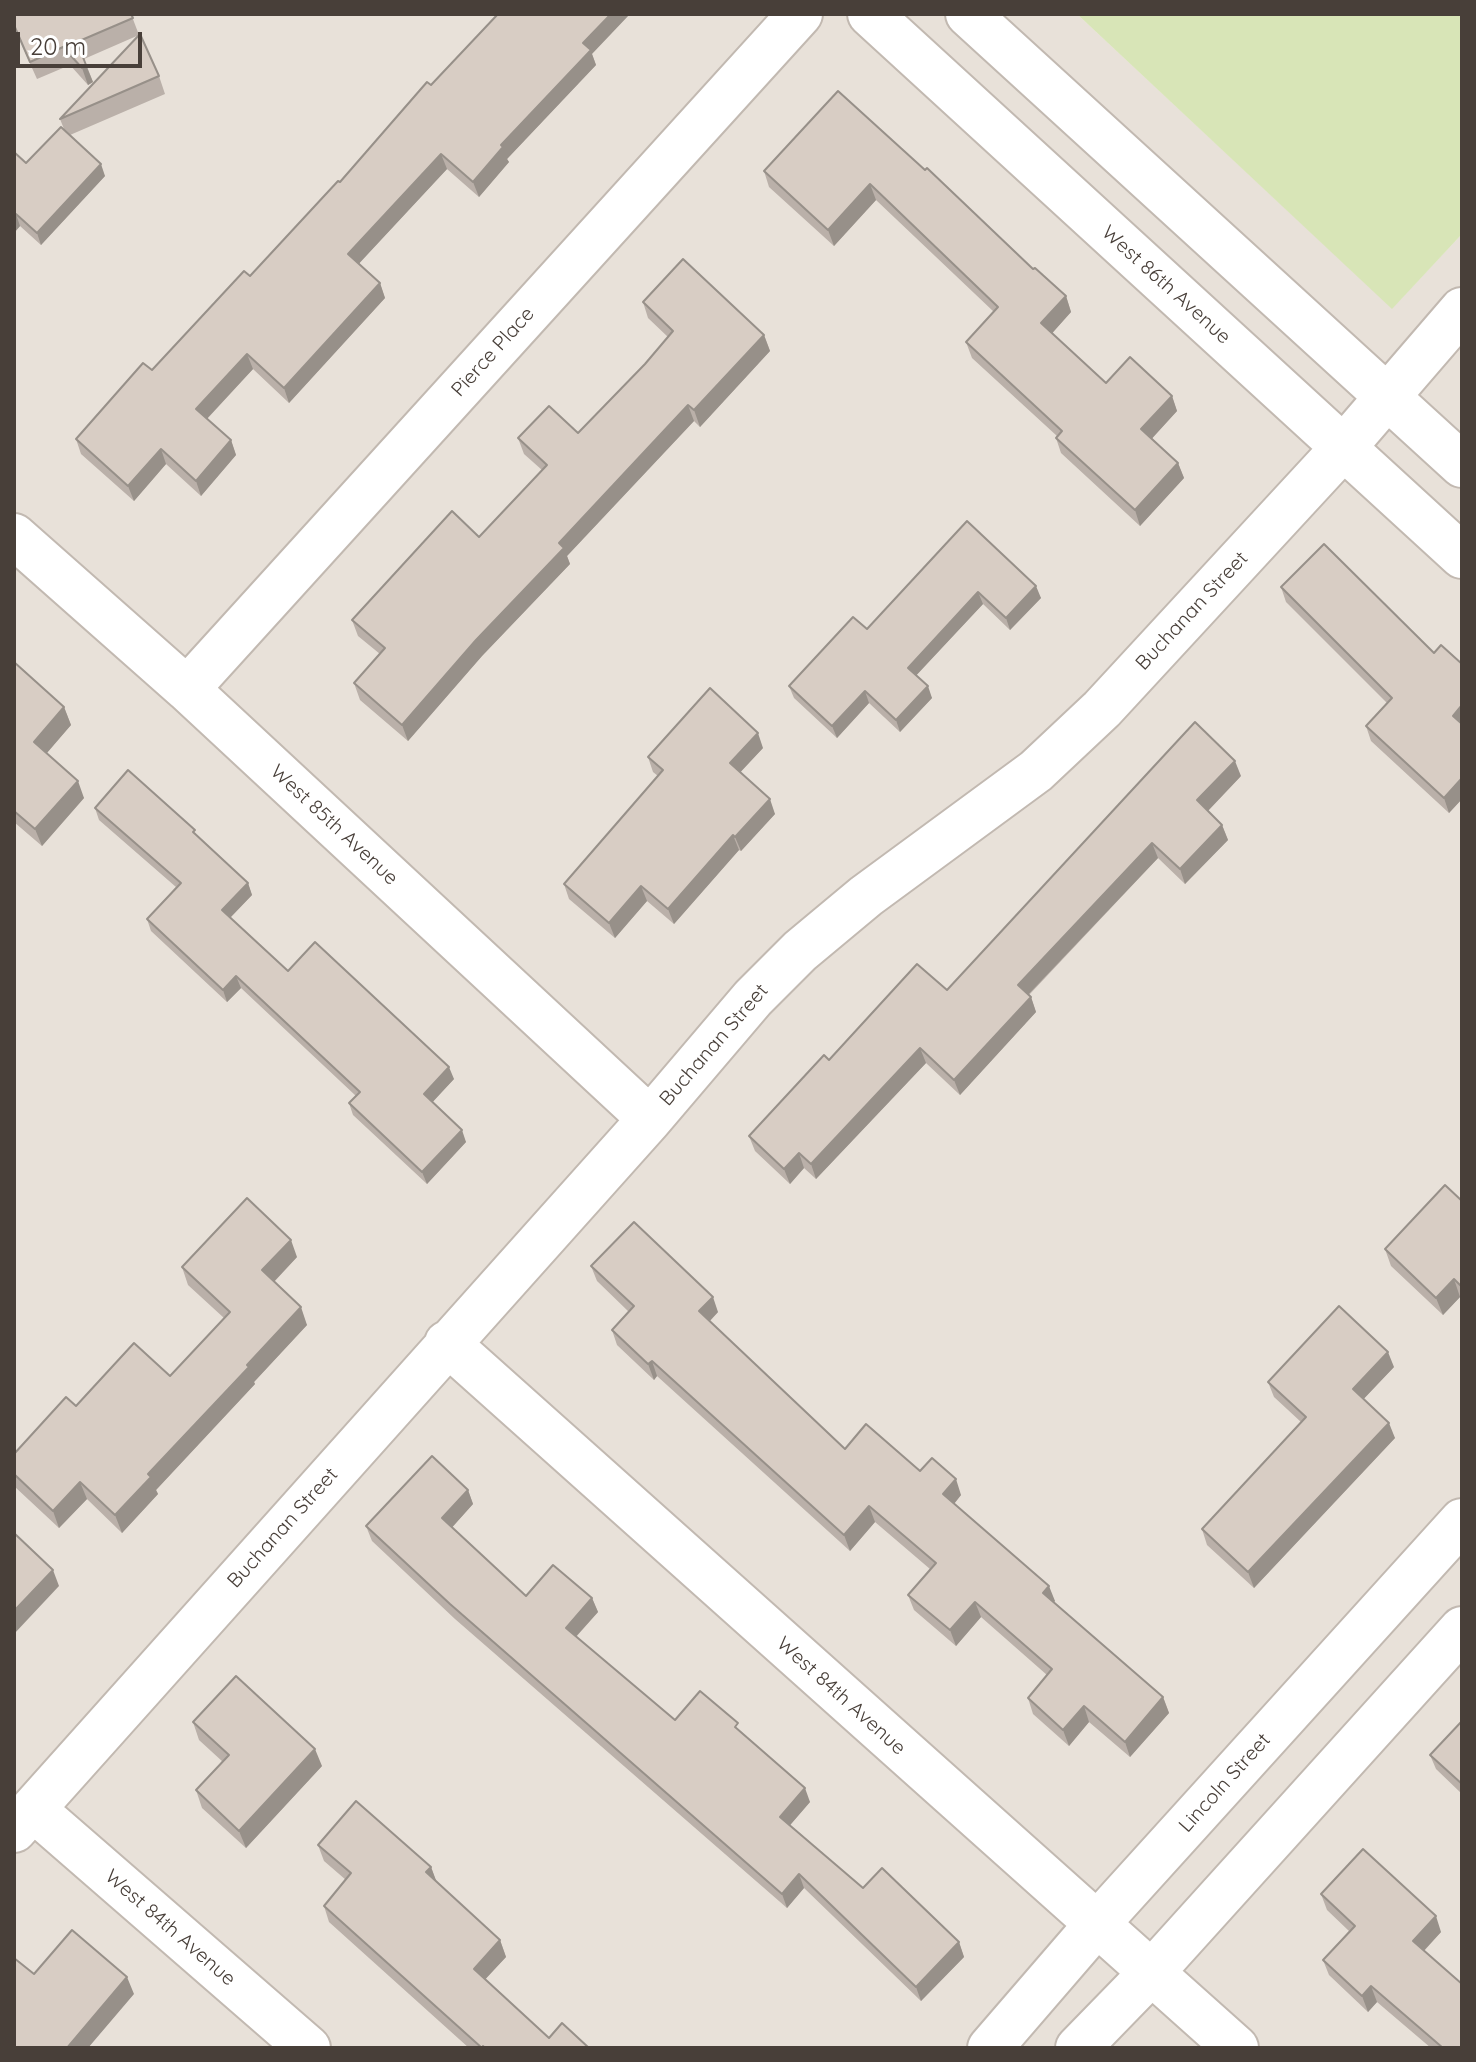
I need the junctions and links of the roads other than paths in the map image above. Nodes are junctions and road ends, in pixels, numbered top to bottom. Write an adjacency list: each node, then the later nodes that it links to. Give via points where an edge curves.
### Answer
1 (800, 14): 10 (street, Pierce Place)
2 (870, 14): 6 (street, West 86th Avenue)
3 (968, 14): 5 (street)
4 (1462, 310): 5 (street, Buchanan Street)
5 (1387, 397): 6 (street, Buchanan Street); 7 (street)
6 (1344, 447): 9 (street, West 86th Avenue); 11 (street, Buchanan Street, via 1102,709 1036,771 800,951)
7 (1462, 465)
8 (14, 536): 10 (street, West 85th Avenue)
9 (1462, 556)
10 (187, 689): 11 (street, West 85th Avenue)
11 (650, 1119): 12 (street, Buchanan Street)
12 (447, 1343): 15 (street, Buchanan Street); 16 (street, West 84th Avenue)
13 (1462, 1521): 16 (street, Lincoln Street)
14 (1462, 1629): 17 (street)
15 (24, 1819): 18 (street, West 84th Avenue)
16 (1097, 1924): 17 (street, West 84th Avenue); 19 (street, Lincoln Street)
17 (1152, 1972): 20 (street); 21 (street, West 84th Avenue)
18 (308, 2048)
19 (990, 2048)
20 (1078, 2048)
21 (1236, 2048)

